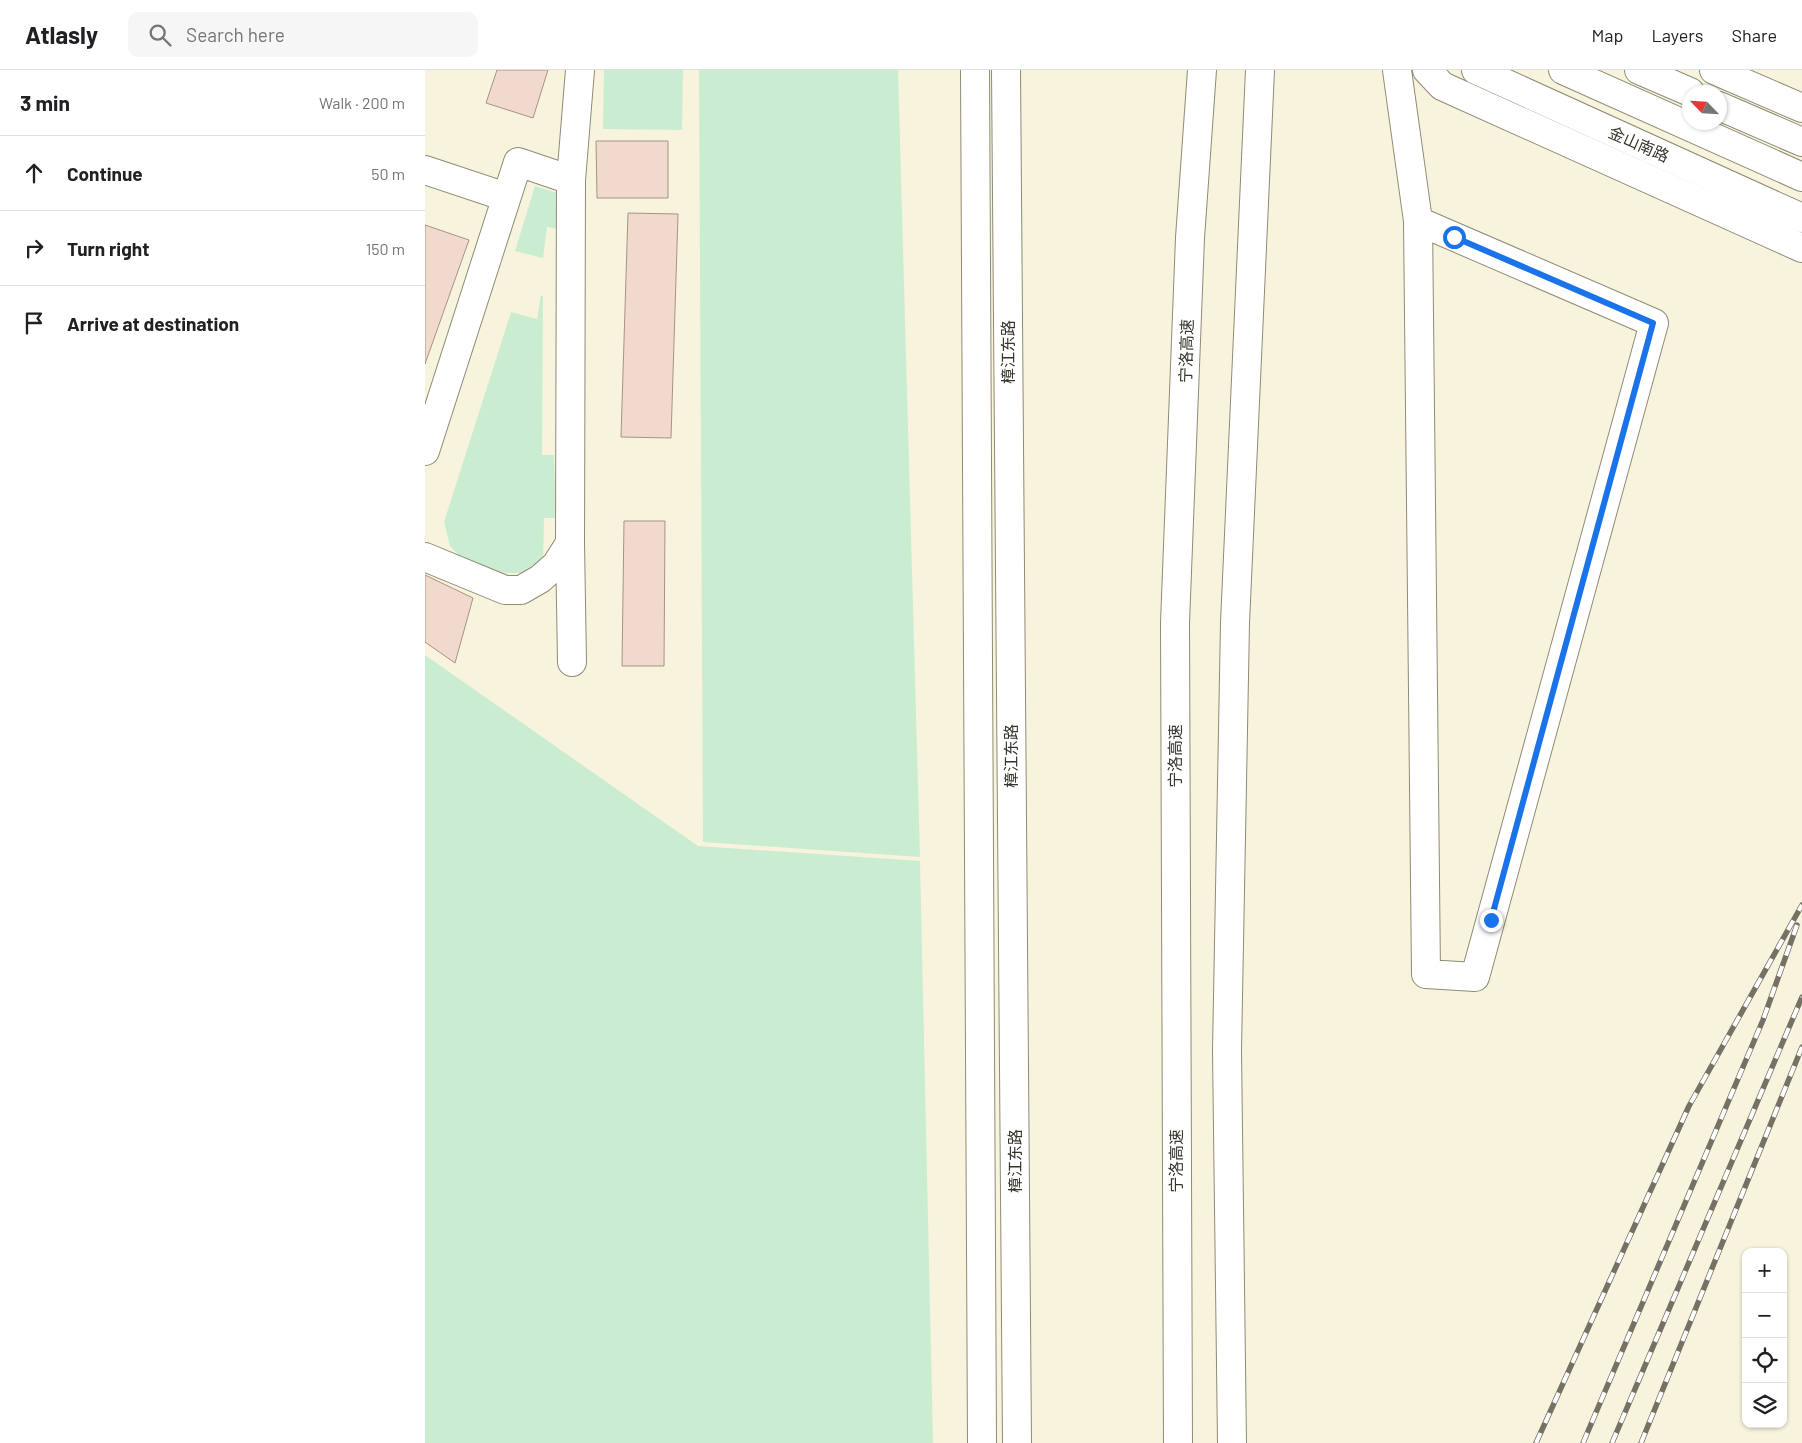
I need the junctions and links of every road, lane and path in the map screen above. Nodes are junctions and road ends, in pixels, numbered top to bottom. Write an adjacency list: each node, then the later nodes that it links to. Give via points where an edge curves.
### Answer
1 (579, 70): 18 (main road)
2 (975, 70): 27 (main road, 樟江东路)
3 (1006, 70): 28 (main road, 樟江东路)
4 (1202, 70): 29 (main road, 宁洛高速, via 1190,238 1175,623)
5 (1260, 70): 30 (main road, via 1235,623 1227,1050)
6 (1397, 70): 21 (main road)
7 (1427, 70): 22 (main road, via 1442,86)
8 (1477, 70): 20 (main road, 金山南路)
9 (1563, 70): 17 (main road)
10 (1639, 70): 12 (main road)
11 (1715, 70): 13 (main road)
12 (1682, 89)
13 (1802, 108)
14 (1727, 109): 15 (main road)
15 (1802, 142)
16 (425, 170): 19 (main road)
17 (1802, 177)
18 (571, 180): 19 (main road, via 518,162); 24 (main road)
19 (507, 197): 23 (main road)
20 (1802, 218)
21 (1417, 222): 21 (main road, via 1426,974 1475,977 1653,323)
22 (1802, 248)
23 (425, 451)
24 (569, 542): 25 (main road, via 556,565 540,580 521,590 505,590); 26 (main road)
25 (425, 557)
26 (572, 662)
27 (982, 1443)
28 (1017, 1443)
29 (1178, 1443)
30 (1232, 1443)

